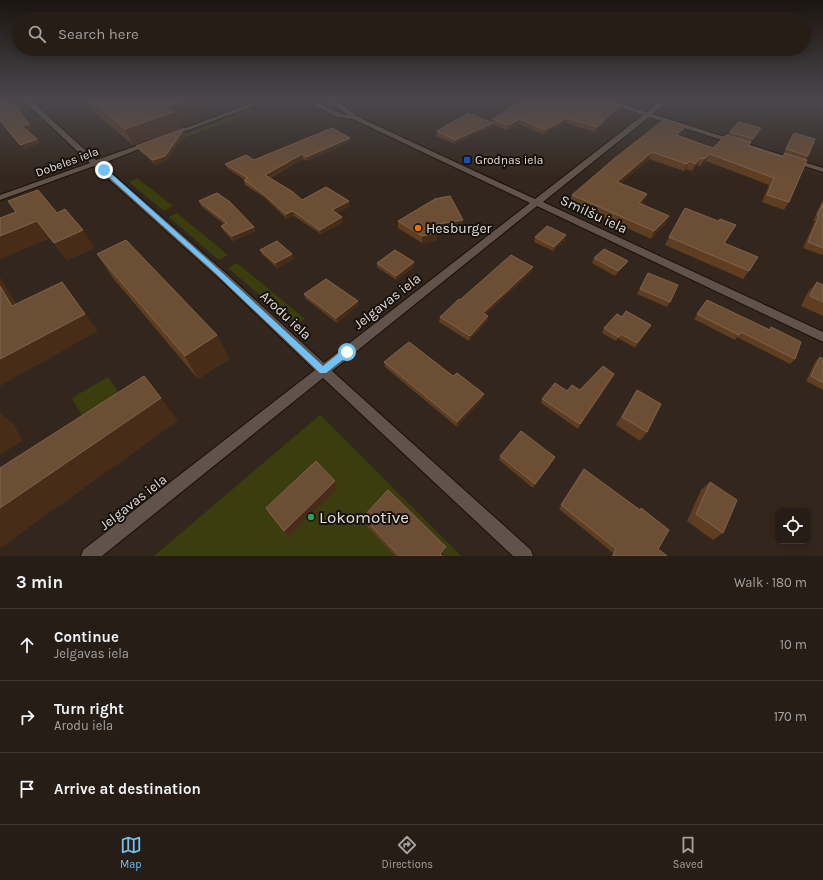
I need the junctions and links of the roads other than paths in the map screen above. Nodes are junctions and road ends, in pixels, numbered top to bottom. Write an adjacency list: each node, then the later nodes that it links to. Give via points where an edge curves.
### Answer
1 (53, 125): 6 (street, Arodu iela)
2 (198, 125): 6 (street, Dobeles iela)
3 (371, 125): 9 (street, Smilšu iela)
4 (634, 125): 9 (street, Jelgavas iela)
5 (682, 125): 7 (street)
6 (96, 163): 8 (street, Dobeles iela); 11 (street, Arodu iela)
7 (823, 170)
8 (0, 198)
9 (536, 203): 10 (street, Smilšu iela); 11 (street, Jelgavas iela)
10 (823, 337)
11 (323, 370): 12 (street, Jelgavas iela); 13 (street, Arodu iela)
12 (89, 556)
13 (525, 556)

